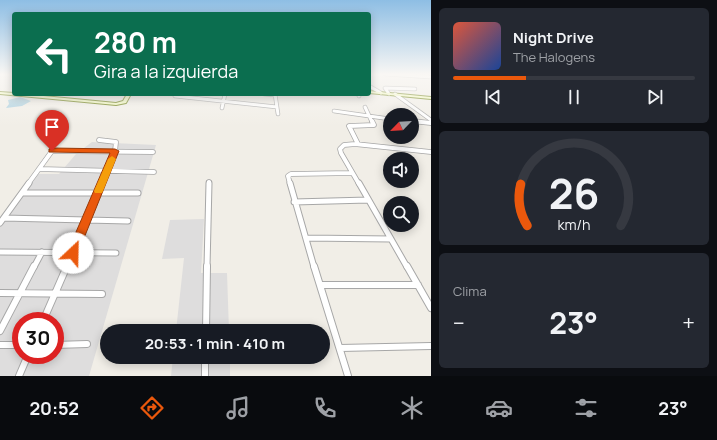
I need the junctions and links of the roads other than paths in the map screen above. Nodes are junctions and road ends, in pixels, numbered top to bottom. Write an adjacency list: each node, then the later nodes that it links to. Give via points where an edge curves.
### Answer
1 (371, 92): 3 (street)
2 (0, 93): 4 (street)
3 (381, 93): 5 (street)
4 (12, 94)
5 (389, 94): 6 (street)
6 (395, 94): 12 (street); 21 (street)
7 (32, 96): 8 (street, via 116,104 125,102)
8 (129, 96)
9 (175, 96): 13 (street)
10 (224, 96): 13 (street)
11 (275, 96): 14 (street)
12 (431, 98)
13 (223, 101): 14 (street); 16 (street)
14 (277, 107): 18 (street)
15 (365, 107): 19 (street)
16 (222, 108)
17 (334, 111): 19 (street)
18 (278, 114)
19 (369, 116): 20 (street); 25 (street, via 374,124 349,127)
20 (383, 118)
21 (431, 120)
22 (419, 122): 23 (street)
23 (431, 123)
24 (98, 140): 26 (street, via 116,142)
25 (358, 144): 28 (street); 32 (street, via 344,145 340,149)
26 (115, 151): 27 (street); 29 (street, via 52,151); 30 (street)
27 (153, 152)
28 (431, 152)
29 (39, 169): 30 (street); 34 (street)
30 (106, 171): 31 (street); 35 (street)
31 (154, 172)
32 (352, 173): 37 (street); 38 (street, via 290,174 288,179)
33 (209, 182): 57 (street)
34 (22, 193): 35 (street); 39 (street)
35 (97, 193): 36 (street); 40 (street)
36 (138, 193)
37 (368, 200): 38 (street); 44 (street)
38 (294, 202): 43 (street)
39 (4, 218): 40 (street); 42 (street)
40 (87, 220): 41 (street); 47 (street)
41 (128, 220)
42 (0, 223)
43 (306, 238): 44 (street); 49 (street)
44 (390, 239): 50 (street)
45 (0, 252): 46 (street)
46 (42, 252): 47 (street); 52 (street)
47 (73, 253): 48 (street); 53 (street)
48 (116, 253)
49 (320, 285): 50 (street); 64 (street)
50 (418, 285): 55 (street)
51 (0, 293): 52 (street)
52 (20, 294): 53 (street); 58 (street)
53 (55, 294): 54 (street); 56 (street)
54 (102, 294)
55 (431, 308)
56 (47, 312)
57 (206, 324)
58 (0, 331)
59 (87, 344): 62 (street)
60 (0, 345): 61 (street)
61 (12, 345)
62 (64, 345)
63 (431, 346): 64 (street)
64 (340, 348): 69 (street)
65 (24, 364): 67 (street)
66 (205, 364): 68 (street)
67 (19, 376)
68 (205, 376)
69 (348, 376)

